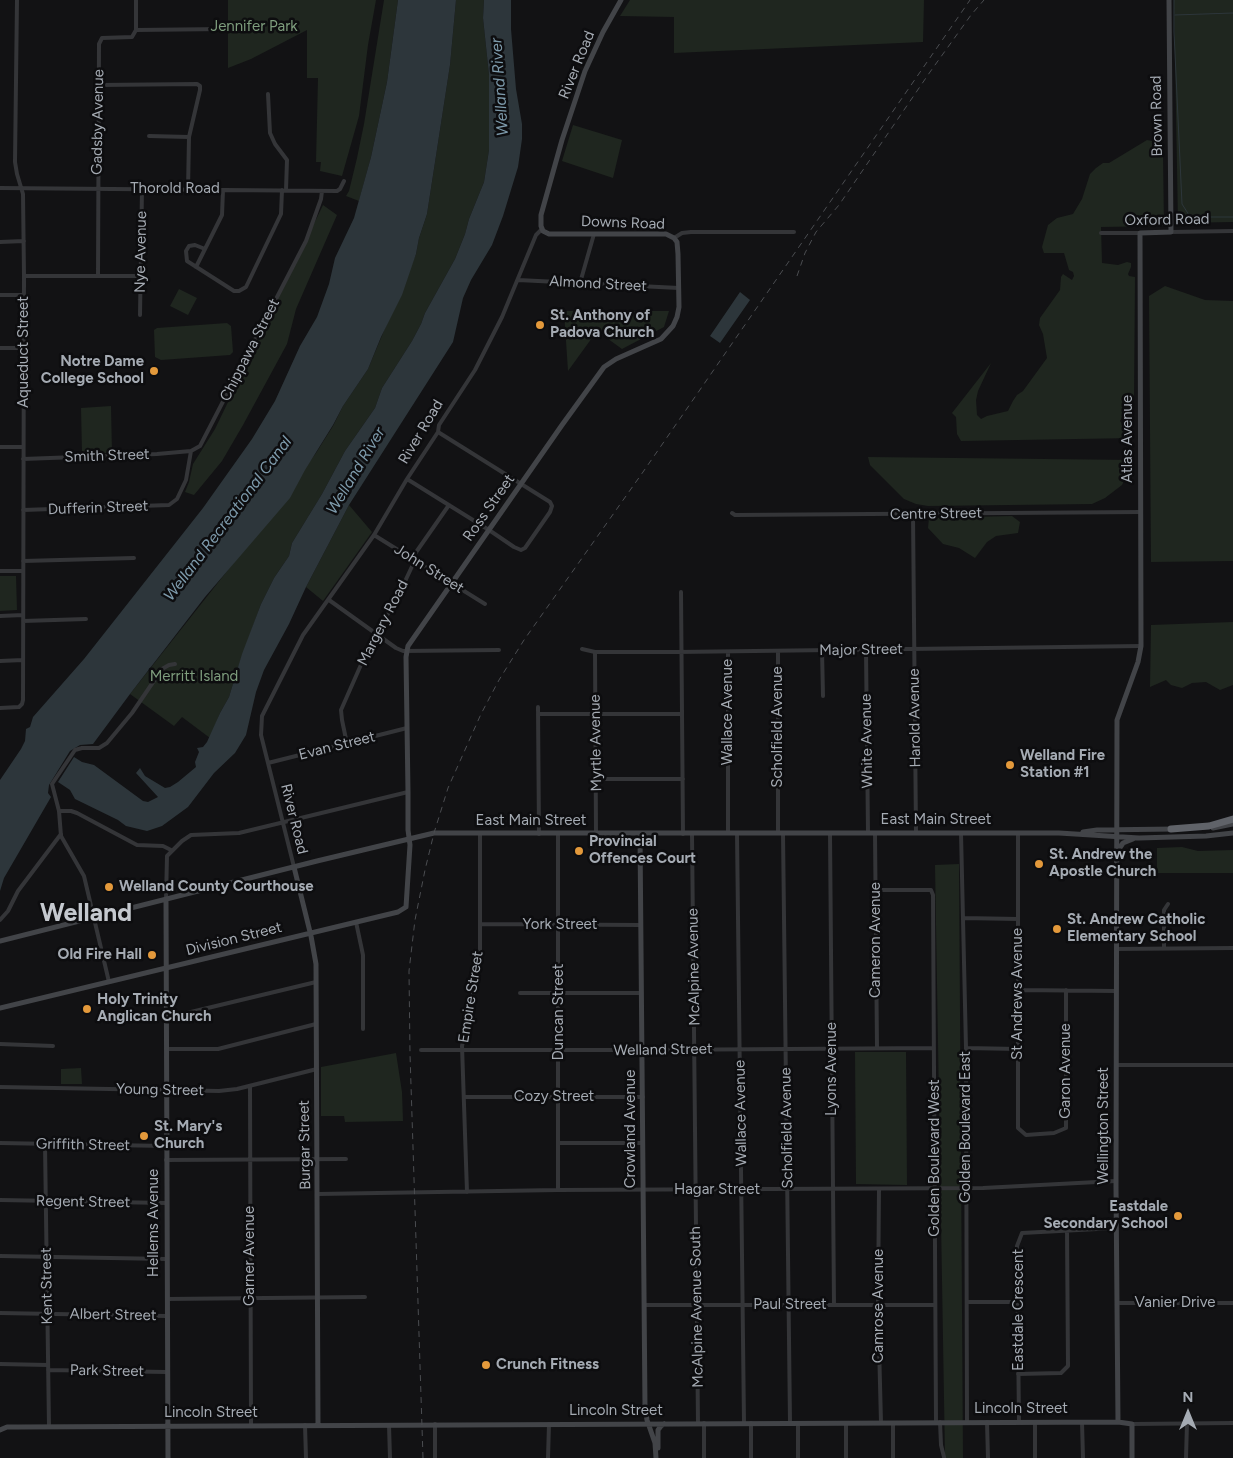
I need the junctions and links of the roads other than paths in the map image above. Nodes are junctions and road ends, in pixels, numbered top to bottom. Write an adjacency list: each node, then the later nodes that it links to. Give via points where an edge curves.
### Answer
1 (17, 0): 13 (street, Aqueduct Street, via 15,162)
2 (136, 0): 6 (street)
3 (622, 0): 20 (street, River Road, via 585,71 541,216)
4 (1169, 0): 24 (street, Brown Road)
5 (224, 29): 6 (street)
6 (136, 30): 7 (street, Gadsby Avenue, via 132,37 102,38 99,44)
7 (99, 85): 10 (street, via 197,84 200,90); 14 (street, Gadsby Avenue)
8 (268, 94): 18 (street, via 270,133 287,160)
9 (149, 136): 10 (street)
10 (189, 137): 16 (street)
11 (344, 180): 19 (street, Thorold Road, via 338,190)
12 (0, 188): 13 (street, Thorold Road)
13 (21, 188): 14 (street, Thorold Road); 28 (street, Aqueduct Street, via 24,194)
14 (98, 189): 15 (street, Thorold Road); 32 (street, Gadsby Avenue)
15 (142, 189): 16 (street, Thorold Road); 34 (street, Nye Avenue)
16 (188, 190): 17 (street, Thorold Road)
17 (223, 190): 18 (street, Thorold Road); 30 (street, via 222,215)
18 (284, 190): 19 (street, Thorold Road); 31 (street, via 281,214 246,286 239,292 234,291)
19 (322, 191): 46 (street, Chippawa Street, via 314,221 296,263 205,438)
20 (542, 229): 26 (street, Downs Road, via 549,234); 35 (street, River Road, via 536,235)
21 (1233, 231): 24 (street, Oxford Road)
22 (794, 232): 27 (street, Downs Road, via 691,232)
23 (1140, 232): 24 (street, Oxford Road); 25 (street, Oxford Road); 52 (street, Atlas Avenue)
24 (1171, 232)
25 (1101, 233)
26 (594, 234): 27 (street, Downs Road, via 666,234); 36 (street)
27 (674, 238): 37 (street, Ross Street, via 678,248)
28 (24, 241): 29 (street); 33 (street, Aqueduct Street)
29 (0, 242)
30 (205, 250): 31 (street); 31 (street, via 193,245 188,247 186,259)
31 (196, 267)
32 (98, 275): 33 (street); 34 (street)
33 (24, 276): 39 (street, Aqueduct Street)
34 (140, 276): 40 (street, Nye Avenue)
35 (518, 280): 36 (street, Almond Street); 43 (street, River Road, via 484,354 439,425)
36 (580, 283): 37 (street, Almond Street)
37 (679, 288): 49 (street, Ross Street, via 676,322 670,330 660,339 607,364)
38 (0, 295): 39 (street)
39 (24, 295): 42 (street, Aqueduct Street)
40 (140, 315)
41 (0, 348): 42 (street)
42 (24, 348): 44 (street, Aqueduct Street)
43 (438, 432): 48 (street, River Road); 49 (street)
44 (23, 446): 45 (street); 47 (street, Aqueduct Street)
45 (0, 447)
46 (191, 451): 47 (street, Smith Street); 51 (street, Dufferin Street, via 186,480 173,503 164,506)
47 (23, 459): 51 (street, Aqueduct Street)
48 (407, 479): 50 (street); 56 (street, River Road)
49 (522, 484): 55 (street, Ross Street); 55 (street, via 552,506 525,548 514,547)
50 (449, 505): 55 (street); 58 (street, Margery Road)
51 (23, 510): 59 (street, Aqueduct Street)
52 (1141, 512): 54 (street, Centre Street); 71 (street, Atlas Avenue)
53 (732, 513): 54 (street, Centre Street)
54 (913, 514): 73 (street, Harold Avenue)
55 (489, 530): 62 (street, Ross Street)
56 (374, 535): 58 (street, John Street); 64 (street, River Road)
57 (134, 558): 59 (street)
58 (413, 559): 62 (street, John Street); 70 (street, Margery Road, via 394,605)
59 (24, 561): 61 (street, Aqueduct Street)
60 (0, 571): 61 (street)
61 (23, 571): 66 (street, Aqueduct Street)
62 (452, 583): 65 (street, John Street); 77 (street, Ross Street)
63 (681, 592): 80 (street)
64 (329, 600): 70 (street); 93 (street, River Road, via 299,641 262,716 260,728)
65 (485, 604)
66 (23, 615): 67 (street); 69 (street, Aqueduct Street)
67 (0, 616)
68 (86, 619): 69 (street)
69 (23, 621): 82 (street, Aqueduct Street)
70 (375, 633): 77 (street); 92 (street, Margery Road, via 341,710)
71 (1141, 646): 73 (street, Major Street); 113 (street, Atlas Avenue, via 1117,720)
72 (582, 649): 79 (street, Major Street)
73 (914, 649): 76 (street, Major Street); 110 (street, Harold Avenue)
74 (499, 650): 77 (street)
75 (822, 650): 76 (street, Major Street); 78 (street, Major Street); 85 (street)
76 (866, 650): 108 (street, White Avenue)
77 (406, 651): 91 (street)
78 (778, 651): 81 (street, Major Street); 106 (street, Scholfield Avenue)
79 (595, 652): 80 (street, Major Street); 89 (street, Myrtle Avenue)
80 (681, 652): 81 (street, Major Street); 90 (street)
81 (728, 652): 104 (street, Wallace Avenue)
82 (23, 660): 83 (street); 87 (street, Aqueduct Street, via 21,705)
83 (0, 661)
84 (175, 664): 97 (street, via 162,669 106,745 79,748 72,753 54,780 52,789)
85 (823, 696)
86 (538, 707): 88 (street)
87 (0, 708)
88 (538, 714): 89 (street); 115 (street)
89 (595, 714): 90 (street); 94 (street, Myrtle Avenue)
90 (682, 714): 95 (street)
91 (407, 728): 92 (street, Evan Street); 96 (street)
92 (347, 744): 93 (street, Evan Street)
93 (268, 763): 99 (street, River Road)
94 (596, 779): 95 (street); 117 (street, Myrtle Avenue)
95 (683, 779): 119 (street)
96 (408, 792): 99 (street); 122 (street)
97 (59, 812): 114 (street); 123 (street, via 74,812 136,845 163,846)
98 (1233, 819): 101 (highway, via 1209,826)
99 (283, 823): 123 (street, via 239,833 194,834); 126 (street, River Road)
100 (1233, 824): 101 (street, East Main Street)
101 (1171, 829): 113 (street, East Main Street)
102 (1233, 832): 121 (street, East Main Street)
103 (480, 833): 115 (street, East Main Street); 122 (street, East Main Street, via 434,833); 136 (street, Empire Street)
104 (728, 833): 105 (street, East Main Street); 120 (street, East Main Street)
105 (737, 833): 106 (street, East Main Street); 165 (street, Wallace Avenue)
106 (781, 833): 107 (street, East Main Street); 166 (street, Scholfield Avenue)
107 (830, 833): 108 (street, East Main Street); 159 (street, Lyons Avenue)
108 (868, 833): 109 (street, East Main Street)
109 (875, 833): 110 (street, East Main Street); 128 (street, Cameron Avenue)
110 (916, 833): 111 (street, East Main Street)
111 (961, 833): 112 (street, East Main Street); 132 (street, Golden Boulevard East)
112 (1018, 833): 113 (street, East Main Street); 133 (street, St Andrews Avenue)
113 (1116, 833): 121 (street, East Main Street); 124 (street, Wellington Street)
114 (61, 834): 131 (street, via 84,876); 134 (street)
115 (539, 834): 116 (street, East Main Street)
116 (558, 834): 117 (street, East Main Street); 137 (street, Duncan Street)
117 (596, 834): 118 (street, East Main Street)
118 (640, 834): 119 (street, East Main Street); 138 (street, Crowland Avenue)
119 (683, 834): 120 (street, East Main Street)
120 (692, 834): 164 (street, McAlpine Avenue)
121 (1139, 838): 124 (street, via 1126,841)
122 (410, 839): 125 (street, East Main Street); 135 (street, Division Street, via 408,899 404,909)
123 (172, 850): 129 (street, via 166,859)
124 (1117, 852): 143 (street, Wellington Street)
125 (325, 859): 126 (street, East Main Street); 127 (street, via 302,868)
126 (294, 867): 127 (street, Burgar Street); 129 (street, East Main Street)
127 (298, 883): 139 (street, Burgar Street)
128 (876, 890): 160 (street, Cameron Avenue); 161 (street, Golden Boulevard West, via 931,890 933,895)
129 (166, 899): 131 (street, East Main Street); 144 (street, Hellems Avenue)
130 (1168, 904): 141 (street, via 1164,910)
131 (93, 917): 140 (street, East Main Street); 145 (street)
132 (963, 918): 133 (street); 162 (street, Golden Boulevard East)
133 (1018, 919): 147 (street, St Andrews Avenue)
134 (0, 920)
135 (356, 922): 139 (street, Division Street); 156 (street, via 364,955)
136 (480, 924): 137 (street, York Street); 169 (street, Empire Street, via 479,968)
137 (559, 924): 138 (street, York Street); 151 (street, Duncan Street)
138 (640, 925): 152 (street, Crowland Avenue)
139 (310, 933): 144 (street, Division Street); 146 (street, Burgar Street, via 316,959)
140 (0, 941)
141 (1164, 948): 142 (street); 143 (street)
142 (1233, 948)
143 (1116, 949): 149 (street, Wellington Street)
144 (166, 968): 145 (street, Division Street); 154 (street, Hellems Avenue)
145 (109, 982): 153 (street, Division Street)
146 (316, 982): 154 (street); 155 (street, Burgar Street)
147 (1018, 990): 148 (street); 167 (street, St Andrews Avenue)
148 (1066, 990): 149 (street); 181 (street, Garon Avenue, via 1066,1128)
149 (1116, 991): 173 (street, Wellington Street)
150 (520, 993): 151 (street)
151 (559, 993): 152 (street); 170 (street, Duncan Street)
152 (641, 993): 171 (street, Crowland Avenue)
153 (0, 1008)
154 (166, 1018): 163 (street, Hellems Avenue)
155 (316, 1024): 163 (street, via 218,1049); 174 (street, Burgar Street)
156 (364, 1029)
157 (0, 1044): 158 (street)
158 (53, 1046)
159 (832, 1048): 160 (street, Welland Street); 166 (street, Welland Street); 199 (street, Lyons Avenue)
160 (877, 1048): 161 (street, Welland Street)
161 (934, 1048): 194 (street, Golden Boulevard West)
162 (966, 1048): 167 (street); 192 (street, Golden Boulevard East)
163 (166, 1049): 177 (street, Hellems Avenue)
164 (695, 1049): 165 (street, Welland Street); 171 (street, Welland Street); 196 (street, McAlpine Avenue)
165 (740, 1049): 166 (street, Welland Street); 197 (street, Wallace Avenue)
166 (785, 1049): 198 (street, Scholfield Avenue)
167 (1018, 1049): 181 (street, St Andrews Avenue, via 1018,1128 1026,1135)
168 (422, 1050): 169 (street, Welland Street)
169 (462, 1050): 170 (street, Welland Street); 179 (street, Empire Street)
170 (559, 1050): 171 (street, Welland Street); 178 (street, Duncan Street)
171 (642, 1050): 180 (street, Crowland Avenue)
172 (1233, 1065): 173 (street)
173 (1117, 1066): 191 (street, Wellington Street)
174 (317, 1069): 175 (street, Young Street); 189 (street, Burgar Street)
175 (250, 1086): 177 (street, Young Street, via 219,1091); 188 (street, Garner Avenue)
176 (0, 1087): 177 (street, Young Street)
177 (166, 1090): 186 (street, Hellems Avenue)
178 (559, 1096): 179 (street, Cozy Street); 180 (street, Cozy Street); 183 (street, Duncan Street)
179 (464, 1097): 201 (street, Empire Street)
180 (643, 1097): 184 (street, Crowland Avenue)
181 (1042, 1134)
182 (0, 1143): 185 (street, Griffith Street)
183 (559, 1143): 184 (street); 195 (street, Duncan Street)
184 (643, 1143): 200 (street, Crowland Avenue)
185 (45, 1144): 186 (street, Griffith Street); 204 (street, Kent Street)
186 (166, 1146): 190 (street, Hellems Avenue)
187 (346, 1158): 189 (street)
188 (250, 1159): 189 (street); 190 (street); 214 (street, Garner Avenue)
189 (317, 1159): 202 (street, Burgar Street)
190 (166, 1160): 205 (street, Hellems Avenue)
191 (1116, 1182): 192 (street, Hagar Street); 206 (street, Wellington Street)
192 (965, 1188): 194 (street, Hagar Street); 215 (street, Golden Boulevard East)
193 (879, 1189): 194 (street, Hagar Street); 199 (street, Hagar Street); 224 (street, Camrose Avenue)
194 (935, 1189): 225 (street, Golden Boulevard West)
195 (558, 1190): 200 (street, Hagar Street); 201 (street, Hagar Street)
196 (695, 1190): 197 (street, Hagar Street); 200 (street, Hagar Street); 220 (street, McAlpine Avenue South)
197 (742, 1190): 198 (street, Hagar Street); 221 (street, Wallace Avenue)
198 (788, 1190): 199 (street, Hagar Street); 222 (street, Scholfield Avenue)
199 (833, 1190): 223 (street, Lyons Avenue)
200 (643, 1191): 219 (street, Crowland Avenue)
201 (467, 1192): 202 (street, Hagar Street)
202 (318, 1194): 211 (street, Burgar Street)
203 (0, 1200): 204 (street, Regent Street)
204 (46, 1201): 205 (street, Regent Street); 209 (street, Kent Street)
205 (166, 1203): 210 (street, Hellems Avenue)
206 (1116, 1228): 207 (street, Eastdale Crescent); 217 (street, Wellington Street)
207 (1067, 1230): 216 (street, Eastdale Crescent, via 1022,1233 1017,1246); 232 (street, via 1068,1366 1061,1373)
208 (0, 1256): 209 (street)
209 (46, 1258): 210 (street); 227 (street, Kent Street)
210 (166, 1259): 213 (street, Hellems Avenue)
211 (318, 1298): 212 (street); 214 (street); 258 (street, Burgar Street)
212 (365, 1298)
213 (166, 1299): 214 (street); 228 (street, Hellems Avenue)
214 (250, 1299): 261 (street, Garner Avenue)
215 (968, 1302): 216 (street); 236 (street, Golden Boulevard East)
216 (1018, 1302): 232 (street, Eastdale Crescent)
217 (1117, 1302): 218 (street, Vanier Drive); 241 (street, Wellington Street)
218 (1233, 1303)
219 (645, 1305): 220 (street, Paul Street); 233 (street, Crowland Avenue)
220 (697, 1305): 221 (street, Paul Street); 245 (street, McAlpine Avenue South)
221 (743, 1305): 222 (street, Paul Street); 246 (street, Wallace Avenue)
222 (788, 1305): 223 (street, Paul Street); 234 (street, Scholfield Avenue)
223 (834, 1305): 224 (street, Paul Street)
224 (878, 1305): 225 (street, Paul Street); 250 (street, Camrose Avenue)
225 (936, 1305): 235 (street, Golden Boulevard West)
226 (0, 1313): 227 (street, Albert Street)
227 (47, 1314): 228 (street, Albert Street); 230 (street, Kent Street)
228 (166, 1316): 231 (street, Hellems Avenue)
229 (0, 1364): 230 (street, Park Street)
230 (48, 1367): 231 (street, Park Street); 262 (street, Kent Street)
231 (166, 1372): 260 (street, Hellems Avenue)
232 (1018, 1374): 238 (street, Eastdale Crescent)
233 (645, 1396): 242 (street, via 641,1419); 243 (street, Crowland Avenue)
234 (790, 1422): 247 (street, Lincoln Street); 248 (street, Lincoln Street)
235 (938, 1422): 236 (street, Lincoln Street); 251 (street, Lincoln Street); 264 (street, Golden Boulevard West)
236 (967, 1422): 237 (street, Lincoln Street)
237 (987, 1422): 238 (street, Lincoln Street); 276 (street)
238 (1019, 1422): 239 (street, Lincoln Street)
239 (1035, 1422): 240 (street, Lincoln Street); 277 (street)
240 (1082, 1422): 241 (street, Lincoln Street); 278 (street)
241 (1118, 1422): 256 (street, Lincoln Street)
242 (628, 1423): 243 (street, Lincoln Street); 255 (street, Lincoln Street)
243 (648, 1423): 244 (street, Lincoln Street); 270 (street, Crowland Avenue)
244 (668, 1423): 245 (street, Lincoln Street); 270 (street, via 659,1428)
245 (701, 1423): 246 (street, Lincoln Street); 271 (street, McAlpine Avenue South)
246 (744, 1423): 247 (street, Lincoln Street)
247 (751, 1423): 272 (street)
248 (798, 1423): 249 (street, Lincoln Street); 273 (street)
249 (846, 1423): 250 (street, Lincoln Street); 274 (street)
250 (881, 1423): 251 (street, Lincoln Street)
251 (893, 1423): 275 (street)
252 (1187, 1423): 253 (street, Lincoln Street); 256 (street, Lincoln Street); 280 (street)
253 (1233, 1423)
254 (435, 1424): 255 (street, Lincoln Street); 259 (street, Lincoln Street); 268 (street)
255 (549, 1424): 269 (street)
256 (1132, 1424): 279 (street)
257 (305, 1425): 258 (street, Lincoln Street); 261 (street, Lincoln Street); 266 (street)
258 (318, 1425): 259 (street, Lincoln Street)
259 (389, 1425): 267 (street)
260 (167, 1426): 261 (street, Lincoln Street); 262 (street, Lincoln Street); 265 (street, Hellems Avenue)
261 (251, 1426)
262 (49, 1427): 263 (street, Lincoln Street)
263 (0, 1428)
264 (944, 1457)
265 (168, 1458)
266 (306, 1458)
267 (390, 1458)
268 (435, 1458)
269 (548, 1458)
270 (656, 1458)
271 (704, 1458)
272 (751, 1458)
273 (798, 1458)
274 (846, 1458)
275 (893, 1458)
276 (988, 1458)
277 (1035, 1458)
278 (1083, 1458)
279 (1132, 1458)
280 (1186, 1458)

